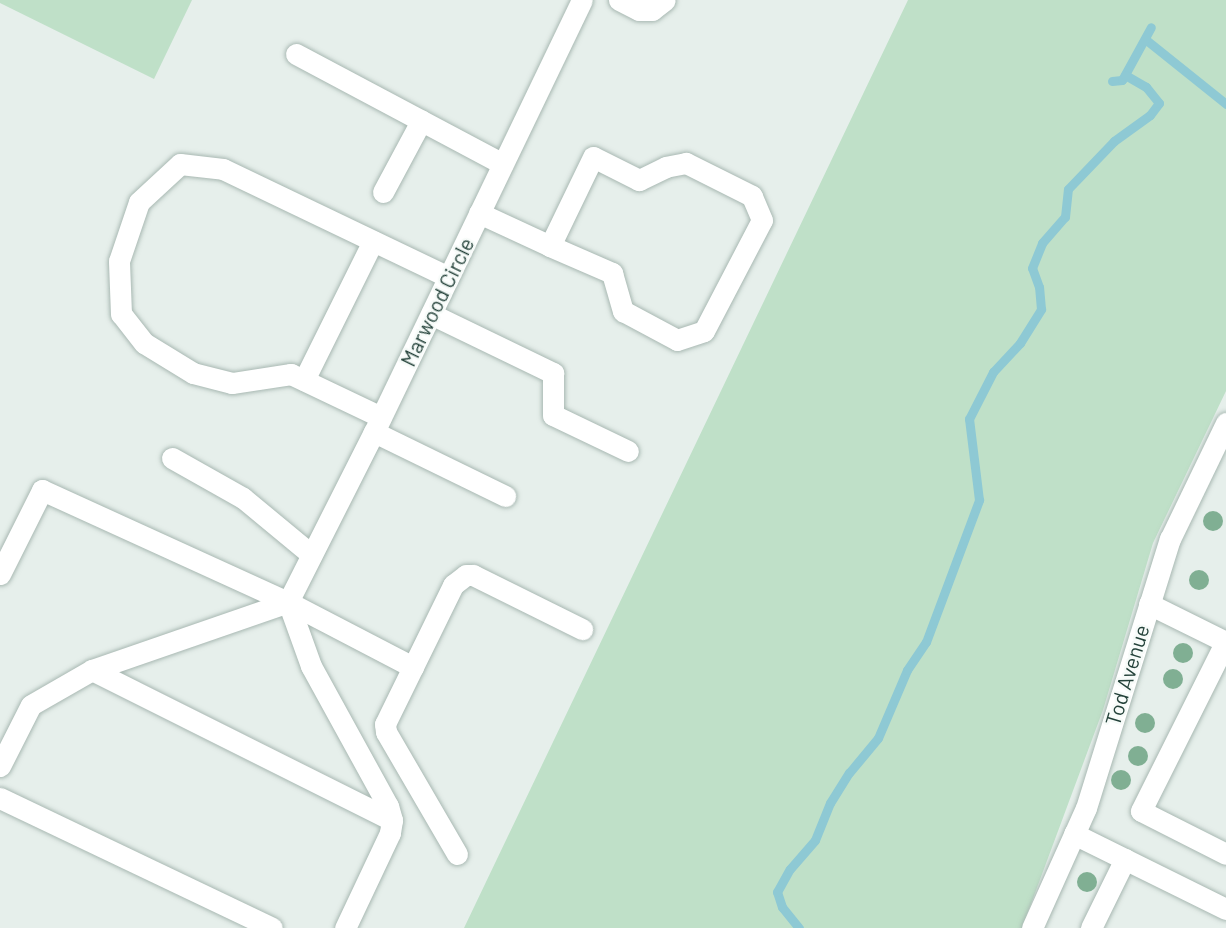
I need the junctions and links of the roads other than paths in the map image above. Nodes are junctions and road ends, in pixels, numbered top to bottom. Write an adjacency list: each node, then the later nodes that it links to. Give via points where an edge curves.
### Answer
1 (582, 0): 6 (street, Marwood Circle)
2 (619, 0): 3 (street, via 639,10 652,10)
3 (664, 1)
4 (296, 54): 5 (street)
5 (421, 121): 6 (street); 7 (street)
6 (503, 164): 8 (street, Marwood Circle)
7 (383, 192)
8 (479, 213): 10 (street); 11 (street, Marwood Circle)
9 (373, 241): 11 (street); 13 (street); 13 (street, via 223,169 180,164 139,202 119,261 121,314 144,343 193,373 232,383 290,374)
10 (550, 246): 10 (street, via 612,273 623,311 677,340 704,331 762,220 752,196 686,163 639,180 593,158)
11 (448, 277): 12 (street, Marwood Circle)
12 (431, 314): 15 (street, Marwood Circle); 16 (street, via 554,373 553,415)
13 (304, 380): 15 (street)
14 (1226, 423): 22 (street, Tod Avenue, via 1170,539)
15 (378, 424): 18 (street); 19 (street, Marwood Circle)
16 (628, 450)
17 (172, 458): 19 (street, via 243,498)
18 (505, 496)
19 (312, 555): 21 (street, Marwood Circle)
20 (0, 574): 21 (street, via 42,490)
21 (288, 602): 25 (street); 26 (street); 29 (street, via 311,666)
22 (1149, 604): 24 (street); 30 (street, Tod Avenue)
23 (582, 629): 25 (street, via 466,575 453,586)
24 (1226, 641): 32 (street, via 1141,811)
25 (413, 667): 31 (street, via 385,724 386,732)
26 (92, 670): 27 (street, via 31,705); 29 (street)
27 (0, 766)
28 (0, 798): 35 (street)
29 (392, 820): 36 (street)
30 (1074, 834): 33 (street); 37 (street, Tod Avenue)
31 (457, 854)
32 (1226, 854)
33 (1125, 859): 34 (street); 38 (street)
34 (1226, 909)
35 (272, 928)
36 (345, 928)
37 (1032, 928)
38 (1091, 928)

